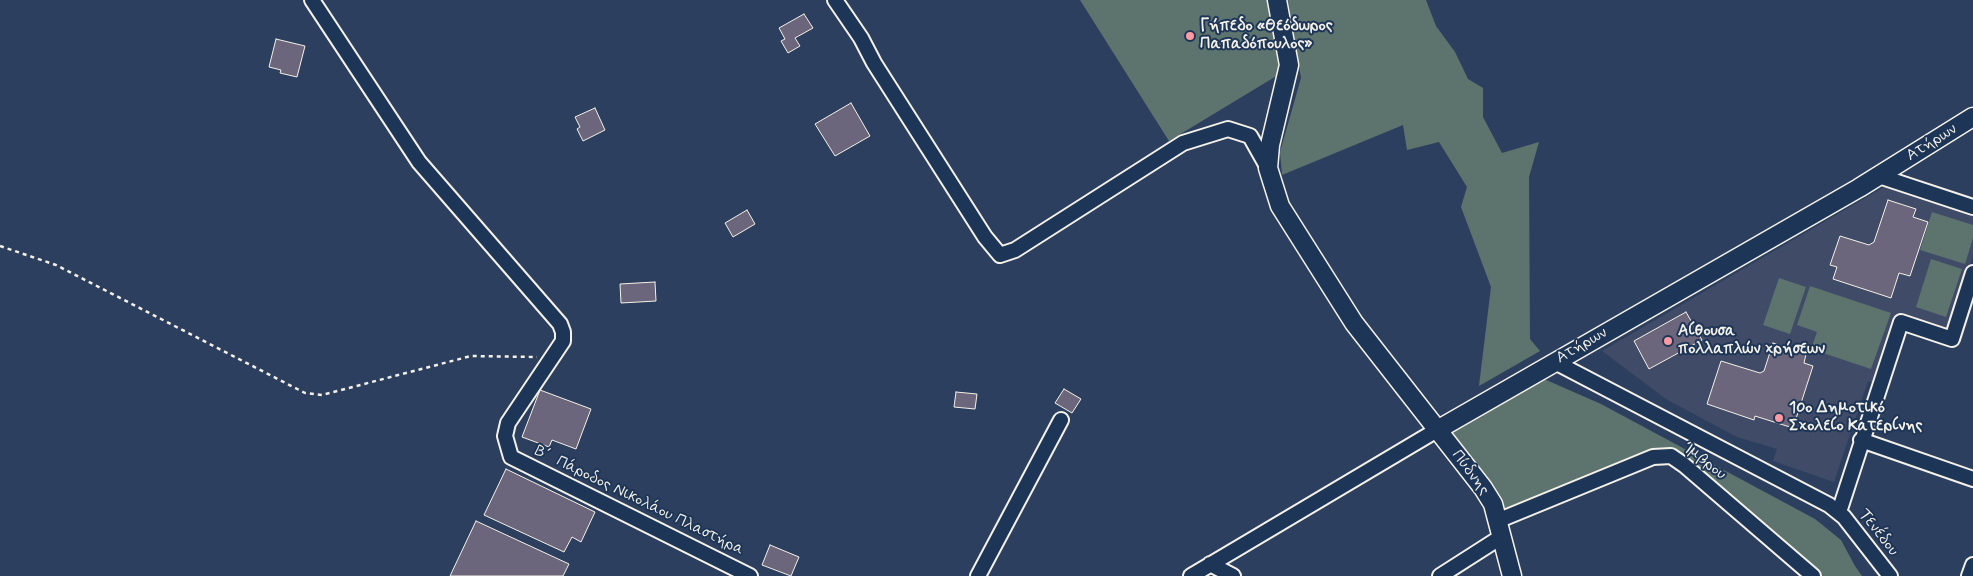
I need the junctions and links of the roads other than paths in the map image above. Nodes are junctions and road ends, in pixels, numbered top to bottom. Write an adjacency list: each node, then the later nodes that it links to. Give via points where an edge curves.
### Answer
1 (312, 0): 18 (street, Β΄ Πάροδος Νικολάου Πλαστήρα, via 418,162 564,332 563,341 508,423 505,436 511,457)
2 (835, 0): 5 (street, via 985,237 1000,255 1015,250 1183,143 1228,129 1250,136)
3 (1277, 0): 5 (street, via 1288,65)
4 (1973, 117): 6 (street, Ατήρων)
5 (1268, 168): 11 (street, Πύδνης, via 1280,206 1354,323)
6 (1879, 176): 7 (street); 9 (street, Ατήρων)
7 (1973, 207)
8 (1973, 274): 12 (street, via 1952,339 1901,322)
9 (1555, 362): 11 (street, Ατήρων); 14 (street)
10 (1061, 420): 19 (street)
11 (1437, 430): 15 (street, Πύδνης, via 1483,488 1493,504); 16 (street, Ατήρων)
12 (1861, 440): 13 (street); 14 (street)
13 (1973, 479)
14 (1839, 512): 25 (street, Τενέδου)
15 (1499, 529): 22 (street, Ίμβρου); 23 (street, Πύδνης); 24 (street, Ίμβρου, via 1653,457 1671,456)
16 (1210, 564): 20 (street, Ατήρων); 21 (street)
17 (1973, 565): 26 (street)
18 (750, 576)
19 (978, 576)
20 (1191, 576)
21 (1233, 576)
22 (1440, 576)
23 (1512, 576)
24 (1813, 576)
25 (1890, 576)
26 (1968, 576)

